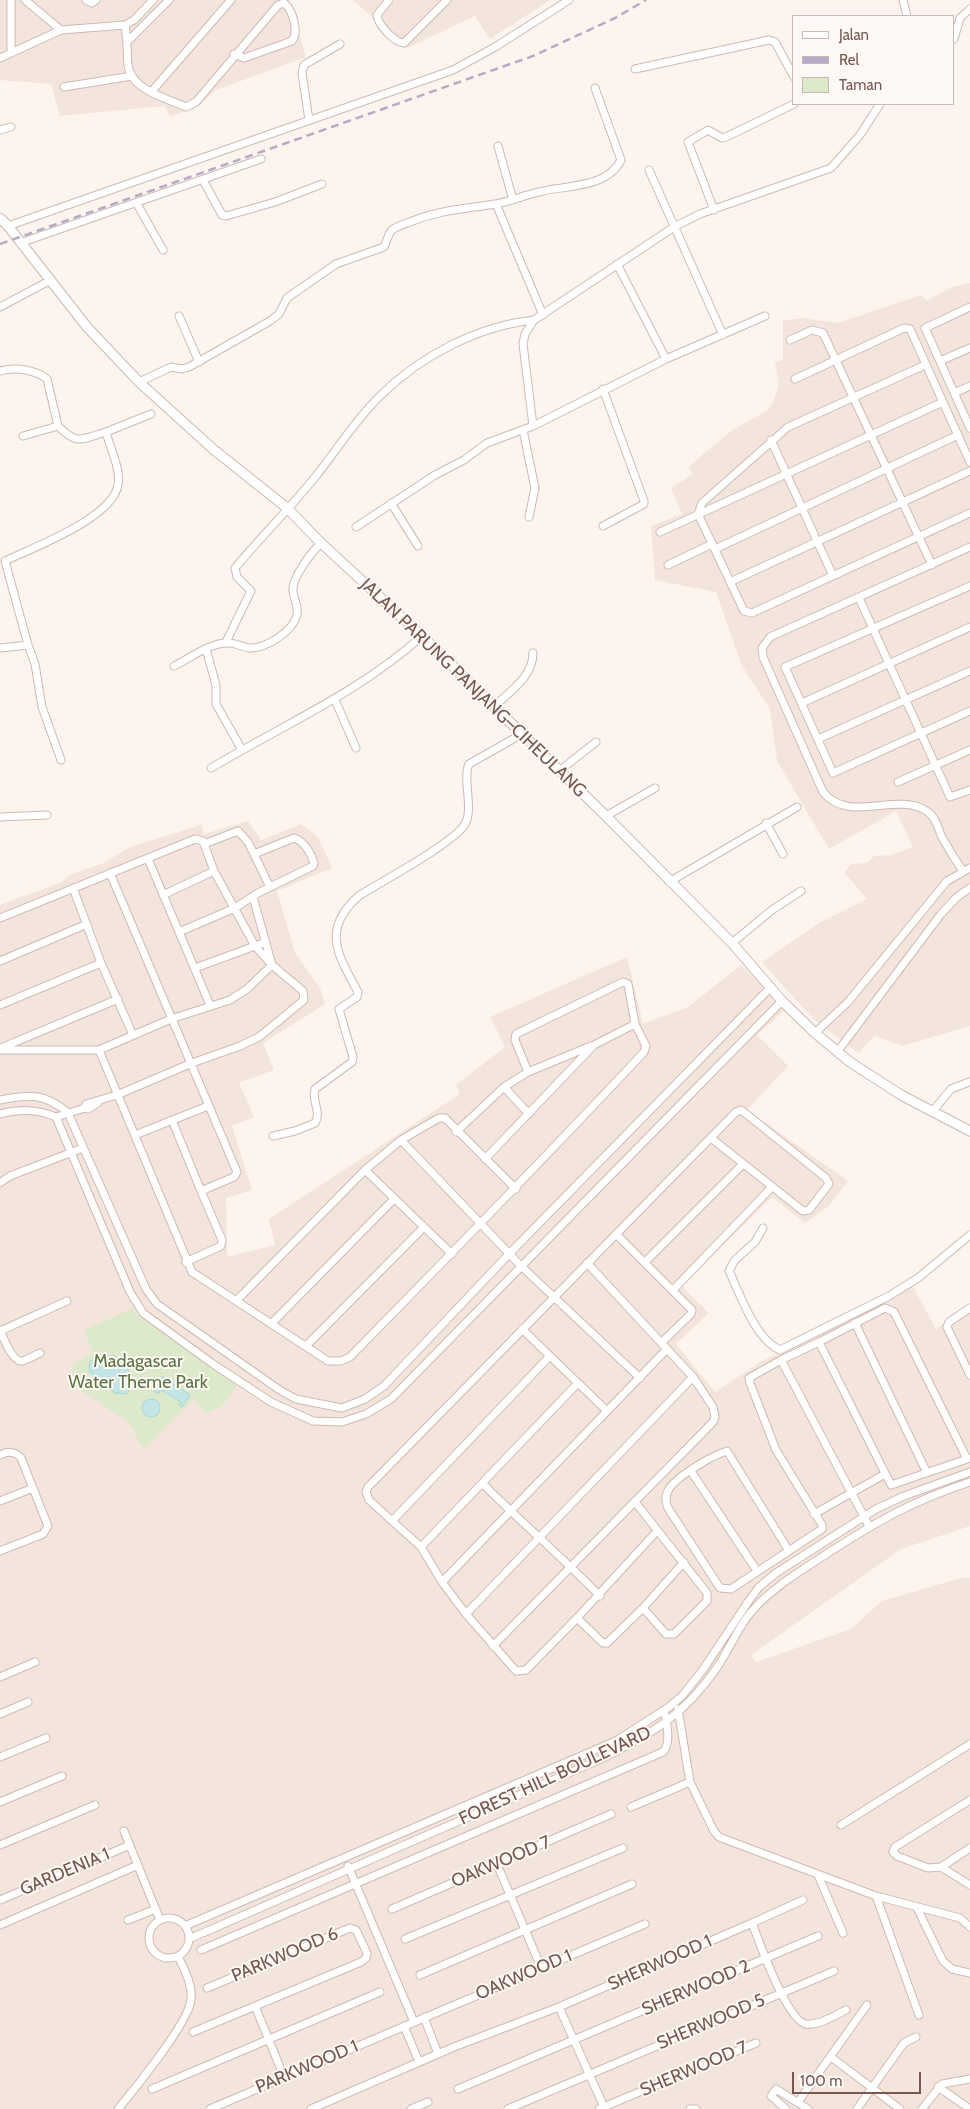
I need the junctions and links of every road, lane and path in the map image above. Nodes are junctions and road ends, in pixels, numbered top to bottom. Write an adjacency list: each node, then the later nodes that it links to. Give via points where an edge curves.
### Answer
1 (11, 0): 19 (street)
2 (25, 0): 15 (street)
3 (86, 0): 4 (street, via 92,3)
4 (96, 0)
5 (153, 0): 14 (street)
6 (169, 0): 17 (street)
7 (231, 0): 27 (street)
8 (389, 0): 9 (street, via 377,15 378,20 387,32 404,43)
9 (447, 0)
10 (569, 0): 30 (street, via 453,70)
11 (902, 0): 13 (street)
12 (970, 9): 16 (street, via 960,18)
13 (906, 15)
14 (125, 25): 15 (street); 17 (street)
15 (61, 30): 19 (street)
16 (955, 36)
17 (128, 41): 24 (street, via 128,66)
18 (340, 44): 30 (street, via 304,65 302,73)
19 (12, 53): 21 (street)
20 (234, 54): 20 (street, via 278,5 288,6 295,35 292,41 244,58); 27 (street, via 191,106 186,107)
21 (0, 58)
22 (635, 69): 23 (street, via 769,40 775,42)
23 (792, 73)
24 (132, 76): 25 (street); 27 (street, via 141,86)
25 (64, 87)
26 (595, 88): 38 (street, via 620,154 618,164 601,178 583,186 538,192)
27 (152, 91)
28 (792, 105): 41 (street, via 726,137 708,130 688,142)
29 (877, 105): 41 (street, via 860,135 831,168)
30 (308, 120): 43 (street)
31 (10, 127): 32 (street)
32 (0, 130)
33 (498, 146): 38 (street)
34 (261, 159): 36 (street)
35 (649, 170): 44 (street)
36 (203, 180): 37 (street, via 222,215 226,216); 39 (street)
37 (322, 184)
38 (513, 200): 40 (street)
39 (136, 204): 45 (street); 46 (street)
40 (496, 204): 51 (street); 61 (street, via 457,208 394,228 382,248 336,264 287,298 275,318)
41 (714, 210): 44 (street)
42 (0, 218): 43 (street, JALAN PARUNG PANJANG–CIHEULANG)
43 (8, 226): 45 (street, JALAN PARUNG PANJANG–CIHEULANG)
44 (674, 227): 47 (street); 55 (street)
45 (20, 243): 48 (street, JALAN PARUNG PANJANG–CIHEULANG)
46 (163, 250)
47 (617, 264): 51 (street); 58 (street)
48 (49, 281): 49 (street); 65 (street, JALAN PARUNG PANJANG–CIHEULANG)
49 (0, 307)
50 (970, 307): 60 (street, via 924,328)
51 (543, 314): 54 (street)
52 (178, 316): 61 (street)
53 (765, 316): 55 (street)
54 (534, 320): 73 (street, via 523,344); 87 (street, via 471,336 414,368 380,396)
55 (723, 336): 58 (street)
56 (790, 340): 59 (street, via 819,330)
57 (970, 348): 60 (street)
58 (666, 359): 67 (street)
59 (836, 360): 62 (street, via 907,328); 64 (street); 69 (street)
60 (940, 361): 68 (street)
61 (199, 362): 65 (street, via 186,368 170,367)
62 (925, 365): 69 (street); 70 (street)
63 (0, 371): 72 (street, via 17,369 47,378)
64 (795, 378)
65 (139, 382): 87 (street, JALAN PARUNG PANJANG–CIHEULANG, via 213,449)
66 (970, 386): 68 (street)
67 (603, 389): 73 (street); 92 (street, via 644,504)
68 (954, 393): 74 (street)
69 (853, 397): 77 (street); 80 (street, via 788,427)
70 (942, 402): 77 (street); 79 (street)
71 (151, 414): 76 (street)
72 (58, 426): 76 (street, via 75,440); 78 (street)
73 (533, 426): 75 (street)
74 (970, 427)
75 (523, 430): 86 (street, via 487,444); 91 (street, via 535,488)
76 (106, 432): 101 (street, via 118,478 113,497 74,529)
77 (871, 435): 82 (street); 84 (street)
78 (22, 436)
79 (958, 436): 81 (street); 82 (street)
80 (771, 440): 84 (street); 90 (street, via 702,503)
81 (970, 462)
82 (887, 469): 85 (street); 88 (street)
83 (970, 471): 85 (street)
84 (786, 474): 88 (street); 90 (street)
85 (902, 502): 95 (street); 96 (street)
86 (391, 503): 93 (street); 98 (street)
87 (287, 508): 97 (street, JALAN PARUNG PANJANG–CIHEULANG); 111 (street, via 235,568 237,577 251,591)
88 (802, 508): 96 (street); 99 (street)
89 (970, 513): 95 (street)
90 (698, 514): 94 (street); 99 (street)
91 (529, 518)
92 (602, 526)
93 (356, 527)
94 (660, 532)
95 (918, 537): 103 (street); 104 (street)
96 (817, 541): 104 (street); 105 (street)
97 (321, 543): 110 (street, JALAN PARUNG PANJANG–CIHEULANG); 111 (street, via 307,558 293,589 297,615 287,630 255,648)
98 (418, 546)
99 (713, 547): 102 (street); 105 (street)
100 (970, 547): 103 (street)
101 (2, 562): 112 (street)
102 (668, 565)
103 (932, 565): 107 (street)
104 (833, 576): 105 (street, via 752,613 744,611)
105 (730, 582)
106 (970, 586): 109 (street)
107 (859, 598): 109 (street); 147 (street, via 770,638 762,648 763,657 824,792 832,802 851,806 898,805 927,811)
108 (970, 626): 116 (street)
109 (872, 627): 116 (street); 121 (street, via 786,667)
110 (422, 636): 119 (street, via 401,655); 122 (street, JALAN PARUNG PANJANG–CIHEULANG)
111 (226, 642): 114 (street)
112 (28, 645): 113 (street); 131 (street, via 35,664 42,707)
113 (0, 648)
114 (206, 649): 117 (street); 129 (street, via 216,684 216,704)
115 (532, 653): 122 (street, via 533,663 529,672)
116 (889, 663): 120 (street); 121 (street)
117 (174, 666)
118 (970, 671): 120 (street)
119 (335, 700): 128 (street); 129 (street)
120 (905, 700): 124 (street); 126 (street)
121 (802, 703): 126 (street)
122 (494, 707): 125 (street, JALAN PARUNG PANJANG–CIHEULANG)
123 (970, 711): 124 (street)
124 (921, 733): 126 (street, via 834,773); 132 (street)
125 (522, 734): 134 (street, JALAN PARUNG PANJANG–CIHEULANG); 197 (street, via 469,764 466,771 469,782 465,824 449,840 347,906 335,936 337,952 358,992 357,997 339,1008 352,1062 315,1089 319,1114 315,1123)
126 (818, 739)
127 (596, 742): 134 (street)
128 (356, 748)
129 (242, 750): 133 (street)
130 (970, 750): 132 (street)
131 (61, 760)
132 (935, 766): 135 (street); 137 (street, via 950,797)
133 (211, 768)
134 (559, 771): 140 (street, JALAN PARUNG PANJANG–CIHEULANG)
135 (898, 782)
136 (655, 788): 140 (street)
137 (970, 790)
138 (797, 807): 142 (street)
139 (47, 815): 141 (street)
140 (606, 816): 150 (street, JALAN PARUNG PANJANG–CIHEULANG)
141 (0, 817)
142 (766, 823): 145 (street); 150 (street)
143 (204, 844): 144 (street, via 238,831); 146 (street, via 196,839); 148 (street)
144 (254, 854): 151 (street); 151 (street, via 294,838 305,846 313,859 313,866)
145 (783, 854)
146 (148, 859): 149 (street); 155 (street)
147 (967, 870): 175 (street, via 947,881 848,1002)
148 (214, 871): 155 (street); 157 (street)
149 (110, 873): 152 (street); 173 (street)
150 (669, 882): 162 (street, JALAN PARUNG PANJANG–CIHEULANG)
151 (270, 887): 156 (street)
152 (73, 888): 158 (street); 159 (street)
153 (970, 888): 180 (street, via 941,914)
154 (801, 891): 162 (street)
155 (163, 895): 160 (street)
156 (253, 897): 157 (street); 161 (street)
157 (235, 908): 160 (street); 163 (street)
158 (0, 918)
159 (86, 924): 164 (street); 165 (street)
160 (178, 932): 167 (street)
161 (266, 942): 163 (street); 166 (street)
162 (732, 943): 168 (street, JALAN PARUNG PANJANG–CIHEULANG)
163 (255, 946): 166 (street); 167 (street)
164 (0, 961)
165 (101, 962): 169 (street); 171 (street)
166 (272, 965): 172 (street, via 238,995); 181 (street, via 303,991 304,1000 259,1037)
167 (195, 968): 172 (street)
168 (771, 988): 170 (street, JALAN PARUNG PANJANG–CIHEULANG); 216 (street)
169 (118, 998): 176 (street); 178 (street)
170 (782, 1001): 175 (street, JALAN PARUNG PANJANG–CIHEULANG); 220 (street)
171 (0, 1005)
172 (210, 1005): 173 (street)
173 (171, 1019): 176 (street); 181 (street)
174 (635, 1024): 177 (street); 182 (street, via 628,984 623,982 516,1034 515,1040); 207 (street, via 646,1046 644,1052)
175 (815, 1033): 180 (street, JALAN PARUNG PANJANG–CIHEULANG)
176 (133, 1036): 179 (street)
177 (594, 1045): 182 (street); 191 (street)
178 (0, 1049): 179 (street)
179 (99, 1050): 185 (street)
180 (838, 1051): 188 (street, JALAN PARUNG PANJANG–CIHEULANG, via 850,1062)
181 (192, 1063): 185 (street); 187 (street)
182 (528, 1072): 184 (street)
183 (969, 1082): 188 (street, via 952,1089)
184 (504, 1087): 191 (street); 195 (street)
185 (117, 1095): 189 (street); 196 (street)
186 (0, 1100): 189 (street, via 45,1097)
187 (208, 1106): 193 (street); 208 (street, via 237,1172 234,1177)
188 (932, 1112): 194 (street, JALAN PARUNG PANJANG–CIHEULANG)
189 (68, 1113): 192 (street); 200 (street)
190 (0, 1114): 192 (street, via 40,1110)
191 (529, 1114): 202 (street)
192 (56, 1117): 201 (street)
193 (172, 1120): 196 (street); 208 (street)
194 (970, 1130)
195 (456, 1132): 199 (street, via 442,1118); 202 (street)
196 (135, 1135): 218 (street)
197 (273, 1136)
198 (711, 1138): 203 (street); 206 (street, via 741,1110 826,1178 829,1184 806,1211); 213 (street)
199 (401, 1140): 204 (street); 210 (street)
200 (83, 1148): 201 (street); 216 (street, via 146,1289 157,1304 281,1391 311,1403 342,1408 365,1399 384,1386)
201 (72, 1152): 205 (street); 220 (street, via 130,1292 143,1313 271,1402 314,1421 342,1422 366,1414 391,1399)
202 (485, 1159): 207 (street)
203 (743, 1164): 206 (street); 217 (street)
204 (365, 1170): 209 (street); 224 (street)
205 (0, 1183)
206 (772, 1187): 221 (street)
207 (516, 1189): 210 (street)
208 (201, 1190): 218 (street, via 222,1243)
209 (394, 1198): 211 (street); 227 (street)
210 (479, 1223): 215 (street); 216 (street)
211 (424, 1227): 215 (street); 232 (street)
212 (764, 1228): 214 (street, via 756,1242 735,1260 729,1271 756,1326 768,1342 780,1350 889,1296 918,1278)
213 (616, 1234): 217 (street); 219 (street)
214 (970, 1235)
215 (452, 1254): 232 (street, via 350,1357 328,1361)
216 (510, 1254): 220 (street)
217 (646, 1261): 221 (street)
218 (186, 1262): 224 (street, via 192,1272)
219 (587, 1263): 222 (street); 230 (street)
220 (521, 1266): 222 (street)
221 (673, 1290): 230 (street, via 690,1307 691,1314)
222 (553, 1296): 228 (street); 239 (street)
223 (67, 1301): 229 (street)
224 (236, 1301): 227 (street)
225 (970, 1308): 237 (street, via 946,1327)
226 (855, 1323): 231 (street); 243 (street, via 885,1308 894,1312); 246 (street)
227 (271, 1324): 232 (street)
228 (522, 1329): 235 (street); 257 (street, via 368,1487 369,1500)
229 (0, 1331): 234 (street, via 18,1360)
230 (662, 1342): 233 (street)
231 (819, 1342): 236 (street); 247 (street)
232 (306, 1346)
233 (668, 1348): 238 (street); 239 (street)
234 (40, 1353)
235 (549, 1357): 240 (street); 257 (street)
236 (781, 1360): 251 (street); 255 (street, via 753,1374 749,1378 750,1383 776,1450)
237 (970, 1375)
238 (693, 1377): 253 (street, via 714,1407 713,1422); 260 (street)
239 (640, 1378): 241 (street)
240 (578, 1384): 241 (street); 249 (street)
241 (608, 1410): 254 (street)
242 (0, 1455): 250 (street, via 15,1453 21,1458)
243 (969, 1459): 246 (street)
244 (691, 1471): 263 (street, via 727,1451); 266 (street); 266 (street, via 670,1488 665,1499 720,1588 731,1589)
245 (970, 1472): 256 (street, FOREST HILL BOULEVARD, via 904,1496)
246 (927, 1473): 247 (street, via 893,1485)
247 (886, 1474): 251 (street)
248 (970, 1482): 258 (street, FOREST HILL BOULEVARD, via 911,1503)
249 (483, 1484): 254 (street); 261 (street)
250 (34, 1488): 252 (street); 262 (street, via 48,1526 46,1530)
251 (850, 1494): 255 (street); 256 (street)
252 (0, 1501)
253 (635, 1502): 259 (street); 265 (street)
254 (510, 1511): 260 (street); 267 (street)
255 (814, 1514): 263 (street, via 822,1529)
256 (864, 1516): 258 (street); 275 (street, FOREST HILL BOULEVARD, via 759,1587 702,1671)
257 (393, 1520): 261 (street)
258 (869, 1526): 278 (street, FOREST HILL BOULEVARD, via 803,1569 757,1606 707,1682)
259 (657, 1532): 264 (street); 268 (street)
260 (539, 1539): 265 (street); 270 (street)
261 (421, 1547): 267 (street)
262 (0, 1551)
263 (789, 1551): 266 (street)
264 (684, 1562): 269 (street); 269 (street, via 707,1593 707,1600 670,1635)
265 (571, 1566): 268 (street); 272 (street)
266 (757, 1571)
267 (442, 1582): 270 (street)
268 (600, 1596): 271 (street)
269 (643, 1608): 271 (street, via 607,1643 603,1643)
270 (466, 1614): 272 (street)
271 (577, 1618): 272 (street, via 526,1670 516,1671)
272 (493, 1646)
273 (35, 1662): 274 (street)
274 (0, 1677)
275 (676, 1701): 277 (street, FOREST HILL BOULEVARD); 278 (street)
276 (28, 1702): 279 (street)
277 (664, 1710): 280 (street); 297 (street, FOREST HILL BOULEVARD, via 616,1741)
278 (678, 1712): 280 (street, FOREST HILL BOULEVARD); 285 (street)
279 (0, 1714)
280 (666, 1722): 301 (street, FOREST HILL BOULEVARD, via 649,1735 601,1759); 304 (street, via 667,1747 663,1752)
281 (46, 1738): 283 (street)
282 (970, 1744): 291 (street)
283 (0, 1757)
284 (62, 1776): 287 (street)
285 (690, 1782): 289 (street); 302 (street, via 719,1837)
286 (970, 1800): 300 (street, via 896,1846 894,1852 897,1856 928,1868)
287 (0, 1802)
288 (95, 1805): 293 (street)
289 (631, 1807)
290 (611, 1814): 298 (street, OAKWOOD 7)
291 (840, 1825)
292 (124, 1831): 294 (street)
293 (0, 1845)
294 (130, 1845): 299 (street); 308 (street, GARDENIA 1)
295 (623, 1848): 307 (street)
296 (970, 1848): 300 (street)
297 (346, 1859): 301 (street); 318 (street, FOREST HILL BOULEVARD)
298 (497, 1864): 307 (street); 312 (street, OAKWOOD 7)
299 (138, 1865): 311 (street); 317 (street)
300 (941, 1866): 305 (street)
301 (349, 1869): 304 (street); 323 (street, FOREST HILL BOULEVARD)
302 (818, 1875): 306 (street); 321 (street)
303 (632, 1884): 320 (street)
304 (355, 1885): 325 (street); 341 (street)
305 (970, 1885)
306 (876, 1896): 310 (street); 339 (street)
307 (510, 1897): 320 (street); 324 (street)
308 (0, 1900)
309 (803, 1900): 315 (street, SHERWOOD 1)
310 (916, 1908): 319 (street, via 960,1918); 330 (street, via 943,1961 952,1969)
311 (156, 1909): 313 (street); 314 (street)
312 (392, 1909)
313 (128, 1920)
314 (160, 1920): 318 (street, via 174,1919); 326 (street, via 151,1930 150,1944 158,1955)
315 (752, 1923): 327 (street); 337 (street, SHERWOOD 1)
316 (645, 1924): 328 (street, OAKWOOD 1)
317 (0, 1925)
318 (185, 1926): 323 (street)
319 (970, 1927)
320 (525, 1931): 328 (street); 331 (street)
321 (843, 1933)
322 (818, 1936): 327 (street, SHERWOOD 2)
323 (189, 1939): 326 (street, via 188,1946)
324 (405, 1939)
325 (201, 1950)
326 (178, 1956): 361 (street, via 189,1982 191,2003 174,2036)
327 (766, 1958): 334 (street); 346 (street, SHERWOOD 2)
328 (541, 1967): 340 (street, OAKWOOD 1)
329 (834, 1970): 334 (street, SHERWOOD 5)
330 (970, 1973)
331 (420, 1975)
332 (207, 1988): 336 (street, PARKWOOD 6, via 354,1927 367,1953 361,1962)
333 (380, 1992): 345 (street)
334 (782, 1992): 338 (street, via 796,2018 803,2023 815,2024); 351 (street, SHERWOOD 5)
335 (867, 2005): 349 (street)
336 (254, 2006): 343 (street); 345 (street)
337 (559, 2007): 346 (street); 348 (street, SHERWOOD 1)
338 (846, 2010)
339 (919, 2015)
340 (424, 2017): 341 (street, OAKWOOD 1); 348 (street)
341 (414, 2022): 342 (street, OAKWOOD 1)
342 (404, 2026): 350 (street); 352 (street, PARKWOOD 1)
343 (193, 2032)
344 (916, 2037): 355 (street, via 904,2043)
345 (269, 2039): 352 (street); 356 (street)
346 (574, 2041): 351 (street); 357 (street, SHERWOOD 2)
347 (756, 2042): 360 (street, SHERWOOD 7)
348 (438, 2054): 350 (street, SHERWOOD 1)
349 (831, 2057): 355 (street); 359 (street)
350 (419, 2062): 363 (street, SHERWOOD 1)
351 (589, 2074): 360 (street); 365 (street, SHERWOOD 5)
352 (284, 2077): 362 (street, PARKWOOD 1)
353 (970, 2079): 354 (street, via 947,2082)
354 (938, 2087): 372 (street); 373 (street)
355 (873, 2088): 370 (street); 371 (street)
356 (152, 2089)
357 (458, 2089)
358 (428, 2102): 364 (street)
359 (798, 2102): 368 (street, via 780,2089 773,2090 772,2098); 369 (street)
360 (601, 2108)
361 (118, 2109)
362 (210, 2109)
363 (310, 2109)
364 (411, 2109)
365 (508, 2109)
366 (690, 2109): 367 (street)
367 (696, 2109)
368 (786, 2109)
369 (808, 2109)
370 (857, 2109)
371 (900, 2109)
372 (922, 2109)
373 (970, 2109)

